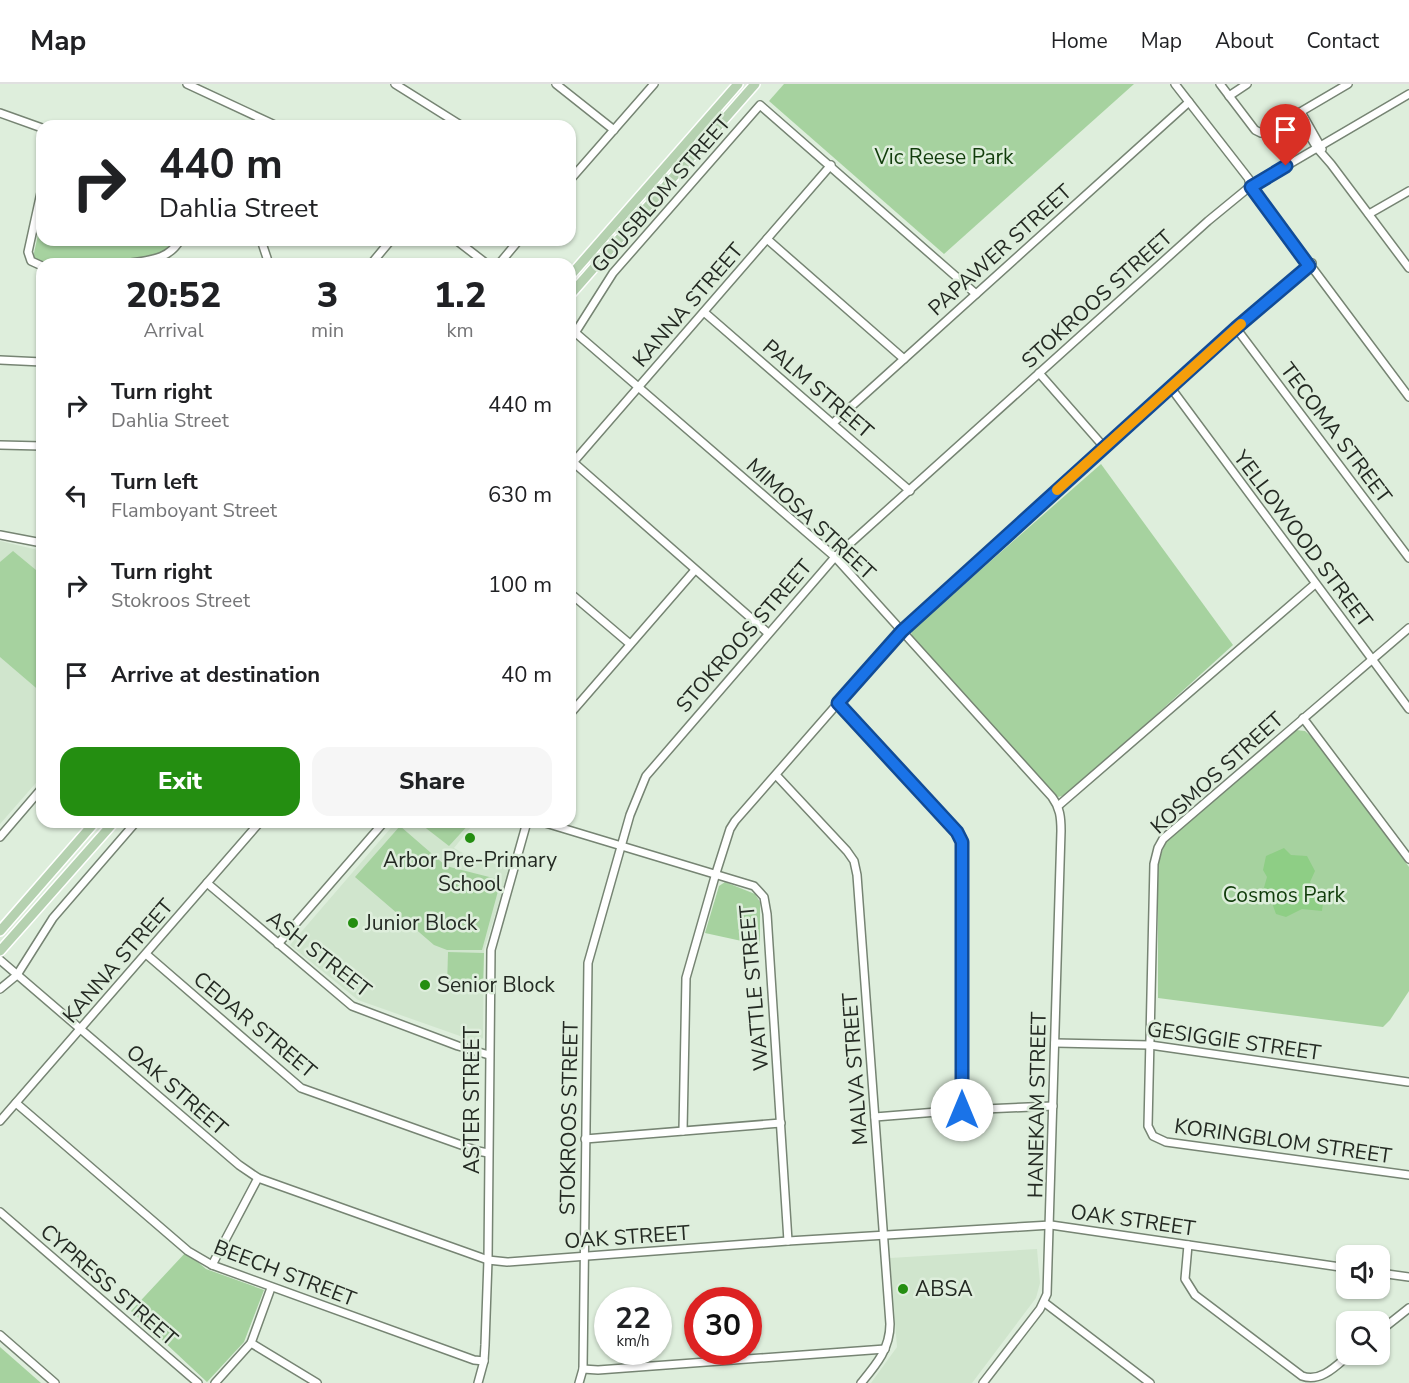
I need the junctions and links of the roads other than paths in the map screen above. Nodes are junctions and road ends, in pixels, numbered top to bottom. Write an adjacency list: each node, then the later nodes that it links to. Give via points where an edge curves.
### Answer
1 (188, 84): 16 (street)
2 (395, 84): 17 (street)
3 (556, 84): 19 (street)
4 (654, 84): 19 (street)
5 (738, 84): 39 (main road)
6 (755, 84): 40 (main road)
7 (1175, 84): 13 (street)
8 (1220, 84): 12 (street)
9 (1247, 84): 12 (street)
10 (1348, 84): 15 (street)
11 (1409, 94): 20 (street, STOKROOS STREET)
12 (1228, 96): 15 (street, via 1261,133)
13 (1189, 102): 23 (street); 41 (street, PAPAWER STREET)
14 (0, 113): 18 (street)
15 (1299, 113): 20 (street)
16 (265, 120)
17 (452, 120)
18 (36, 126)
19 (614, 130): 22 (street)
20 (1320, 148): 23 (street, STOKROOS STREET); 25 (street)
21 (831, 165): 27 (street, KANNA STREET); 41 (street); 43 (street, GOUSBLOM STREET, via 760,105 613,273)
22 (576, 173)
23 (1251, 185): 37 (street); 49 (street, STOKROOS STREET)
24 (1409, 191): 25 (street)
25 (1369, 214): 38 (street)
26 (36, 215): 36 (street, via 28,252)
27 (767, 239): 42 (street, KANNA STREET); 46 (street)
28 (177, 246): 32 (street)
29 (386, 246): 33 (street)
30 (464, 246): 34 (street)
31 (514, 246): 35 (street)
32 (158, 258)
33 (376, 258)
34 (479, 258)
35 (504, 258)
36 (36, 263)
37 (1312, 266): 44 (street); 52 (street)
38 (1409, 268)
39 (576, 269)
40 (576, 288)
41 (976, 294): 46 (street, PAPAWER STREET)
42 (704, 312): 50 (street, KANNA STREET); 53 (street, PALM STREET)
43 (576, 326)
44 (1236, 328): 51 (street); 63 (street, TECOMA STREET)
45 (576, 335): 50 (street, MIMOSA STREET)
46 (904, 358): 53 (street, PAPAWER STREET)
47 (0, 360): 48 (street)
48 (36, 362)
49 (1039, 373): 56 (street); 59 (street, STOKROOS STREET)
50 (639, 387): 57 (street, KANNA STREET); 62 (street, MIMOSA STREET)
51 (1171, 388): 56 (street); 65 (street, YELLOWOOD STREET)
52 (1409, 397)
53 (833, 423): 59 (street, PALM STREET)
54 (0, 445): 55 (street)
55 (36, 446)
56 (1104, 447): 68 (street)
57 (576, 459)
58 (576, 467): 64 (street)
59 (910, 491): 62 (street, STOKROOS STREET)
60 (0, 535): 61 (street)
61 (36, 542)
62 (835, 557): 68 (street, MIMOSA STREET); 69 (street, STOKROOS STREET)
63 (1409, 558)
64 (695, 570): 69 (street); 70 (street)
65 (1315, 584): 71 (street, YELLOWOOD STREET); 78 (street)
66 (576, 598): 70 (street)
67 (1409, 628): 71 (street, KOSMOS STREET)
68 (902, 631): 72 (street); 78 (street, MIMOSA STREET)
69 (768, 633): 87 (street, STOKROOS STREET, via 646,776)
70 (630, 644): 73 (street)
71 (1372, 660): 74 (street, YELLOWOOD STREET); 75 (street, KOSMOS STREET)
72 (838, 703): 76 (street); 106 (street, via 962,842)
73 (576, 707)
74 (1409, 709)
75 (1303, 718): 88 (street); 100 (street, KOSMOS STREET, via 1163,838 1158,848 1154,864)
76 (776, 775): 89 (street, via 735,821); 107 (street, MALVA STREET, via 846,851 855,866)
77 (36, 795): 86 (street)
78 (1058, 806): 99 (street, HANEKAM STREET, via 1061,819)
79 (90, 828): 91 (main road)
80 (109, 828): 93 (main road)
81 (131, 828): 96 (street, via 53,918)
82 (255, 828): 90 (street, KANNA STREET)
83 (379, 828): 92 (street)
84 (525, 828): 101 (street, ASTER STREET, via 491,950)
85 (562, 828): 87 (street, WATTLE STREET)
86 (0, 837)
87 (621, 846): 89 (street, WATTLE STREET); 112 (street, STOKROOS STREET, via 588,963)
88 (1409, 859)
89 (716, 873): 109 (street, WATTLE STREET, via 754,886 766,901); 110 (street, via 686,978)
90 (207, 883): 92 (street, ASH STREET); 94 (street, KANNA STREET)
91 (0, 931)
92 (278, 944): 101 (street, ASH STREET, via 357,1009)
93 (0, 951)
94 (146, 954): 98 (street, KANNA STREET); 113 (street, CEDAR STREET, via 305,1090)
95 (0, 960): 96 (street, OAK STREET)
96 (17, 975): 97 (street); 98 (street, OAK STREET)
97 (0, 989)
98 (81, 1028): 104 (street, KANNA STREET); 115 (street, OAK STREET, via 238,1165)
99 (1055, 1043): 100 (street, GESIGGIE STREET); 105 (street, HANEKAM STREET)
100 (1149, 1045): 102 (street, GESIGGIE STREET); 111 (street, KOSMOS STREET, via 1148,1126)
101 (489, 1055): 113 (street, ASTER STREET)
102 (1409, 1082): 103 (street)
103 (1409, 1088)
104 (16, 1102): 108 (street, KANNA STREET); 123 (street, BEECH STREET, via 188,1251)
105 (1053, 1106): 106 (street); 117 (street, HANEKAM STREET)
106 (962, 1110): 107 (street)
107 (876, 1117): 118 (street, MALVA STREET)
108 (0, 1121)
109 (781, 1123): 110 (street); 119 (street, WATTLE STREET)
110 (683, 1131): 112 (street)
111 (1153, 1136): 114 (street, KORINGBLOM STREET, via 1166,1142)
112 (585, 1139): 121 (street, STOKROOS STREET)
113 (488, 1153): 122 (street, ASTER STREET)
114 (1409, 1175)
115 (258, 1178): 122 (street, OAK STREET); 123 (street)
116 (0, 1212): 138 (street, CYPRESS STREET)
117 (1051, 1225): 118 (street, OAK STREET); 120 (street, OAK STREET); 128 (street, HANEKAM STREET)
118 (883, 1234): 119 (street, OAK STREET); 133 (street, MALVA STREET, via 890,1324)
119 (788, 1240): 121 (street, OAK STREET)
120 (1188, 1245): 124 (street, OAK STREET); 135 (street, via 1185,1279 1195,1295 1308,1379 1321,1376)
121 (584, 1257): 122 (street, OAK STREET); 136 (street, STOKROOS STREET)
122 (488, 1260): 134 (street, ASTER STREET)
123 (212, 1265): 127 (street, BEECH STREET)
124 (1336, 1266)
125 (1390, 1274): 126 (street)
126 (1409, 1277)
127 (271, 1288): 132 (street); 134 (street, BEECH STREET)
128 (1045, 1303): 144 (street); 145 (street)
129 (1409, 1308): 130 (street)
130 (1390, 1323)
131 (0, 1335): 137 (street)
132 (251, 1343): 139 (street); 140 (street)
133 (885, 1349): 136 (street); 143 (street, MALVA STREET)
134 (484, 1361): 141 (street, ASTER STREET)
135 (1336, 1365)
136 (583, 1369): 142 (street, STOKROOS STREET)
137 (55, 1383)
138 (198, 1383)
139 (215, 1383)
140 (317, 1383)
141 (478, 1383)
142 (579, 1383)
143 (861, 1383)
144 (983, 1383)
145 (1150, 1383)

